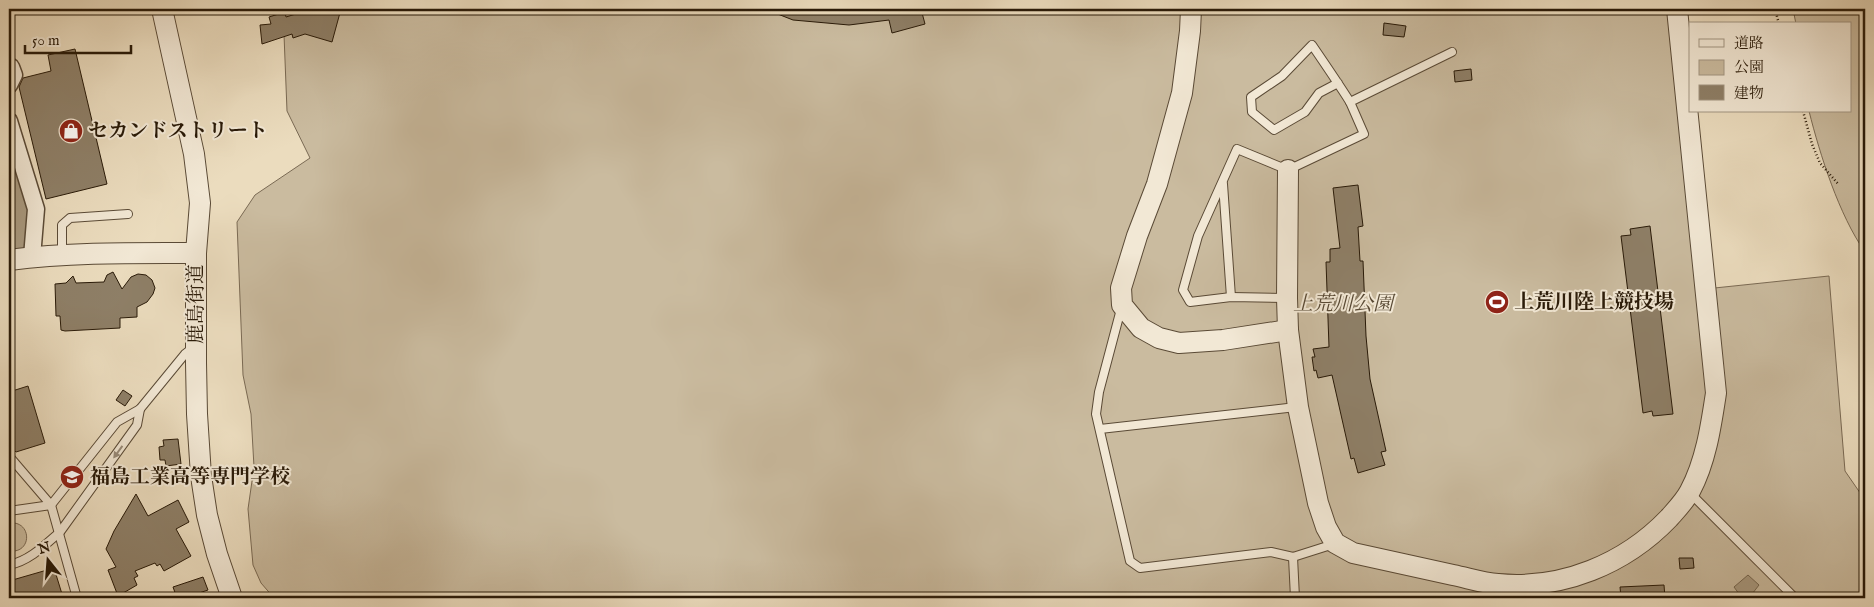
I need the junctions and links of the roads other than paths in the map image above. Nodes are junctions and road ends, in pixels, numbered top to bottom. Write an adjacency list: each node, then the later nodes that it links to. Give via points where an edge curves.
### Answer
1 (162, 9): 13 (street, 鹿島街道, via 194,154 200,203)
2 (1191, 9): 19 (street, via 1182,93 1157,184 1121,288)
3 (1677, 9): 26 (street, via 1716,393 1709,437)
4 (1452, 52): 8 (lane)
5 (11, 67): 7 (street, via 14,75)
6 (1338, 83): 6 (lane, via 1312,45 1282,76 1251,97 1252,112 1274,130 1305,112 1319,92); 8 (lane)
7 (9, 85)
8 (1350, 102): 10 (lane, via 1364,134)
9 (9, 121): 15 (street, via 36,209)
10 (1288, 170): 11 (lane, via 1237,149); 18 (street)
11 (1223, 182): 17 (lane); 17 (lane, via 1198,236 1183,290 1190,302)
12 (128, 214): 14 (lane, via 70,218 62,225)
13 (196, 253): 14 (street, via 119,252); 21 (street, 鹿島街道)
14 (62, 256): 15 (street)
15 (32, 257): 16 (street)
16 (9, 260)
17 (1231, 297): 18 (lane)
18 (1287, 298): 20 (street)
19 (1122, 304): 20 (street, via 1141,328 1158,338 1179,343); 24 (lane, via 1096,414)
20 (1288, 330): 22 (street)
21 (196, 345): 23 (lane, via 184,354); 35 (street, 鹿島街道, via 201,476 213,538)
22 (1298, 406): 24 (lane); 30 (street, via 1318,503)
23 (140, 410): 27 (lane, via 116,422); 29 (lane, one-way to 29, via 137,425)
24 (1100, 430): 31 (lane, via 1130,561 1140,568 1271,552)
25 (9, 456): 27 (lane)
26 (1690, 493): 33 (street, via 1656,531 1599,568); 37 (lane)
27 (51, 505): 28 (lane); 29 (lane)
28 (9, 511)
29 (60, 532): 32 (lane, via 21,563); 34 (lane)
30 (1334, 544): 31 (lane); 33 (street, via 1353,553 1497,584)
31 (1294, 556): 36 (lane)
32 (9, 566)
33 (1512, 591)
34 (77, 598)
35 (232, 598)
36 (1295, 598)
37 (1795, 598)

